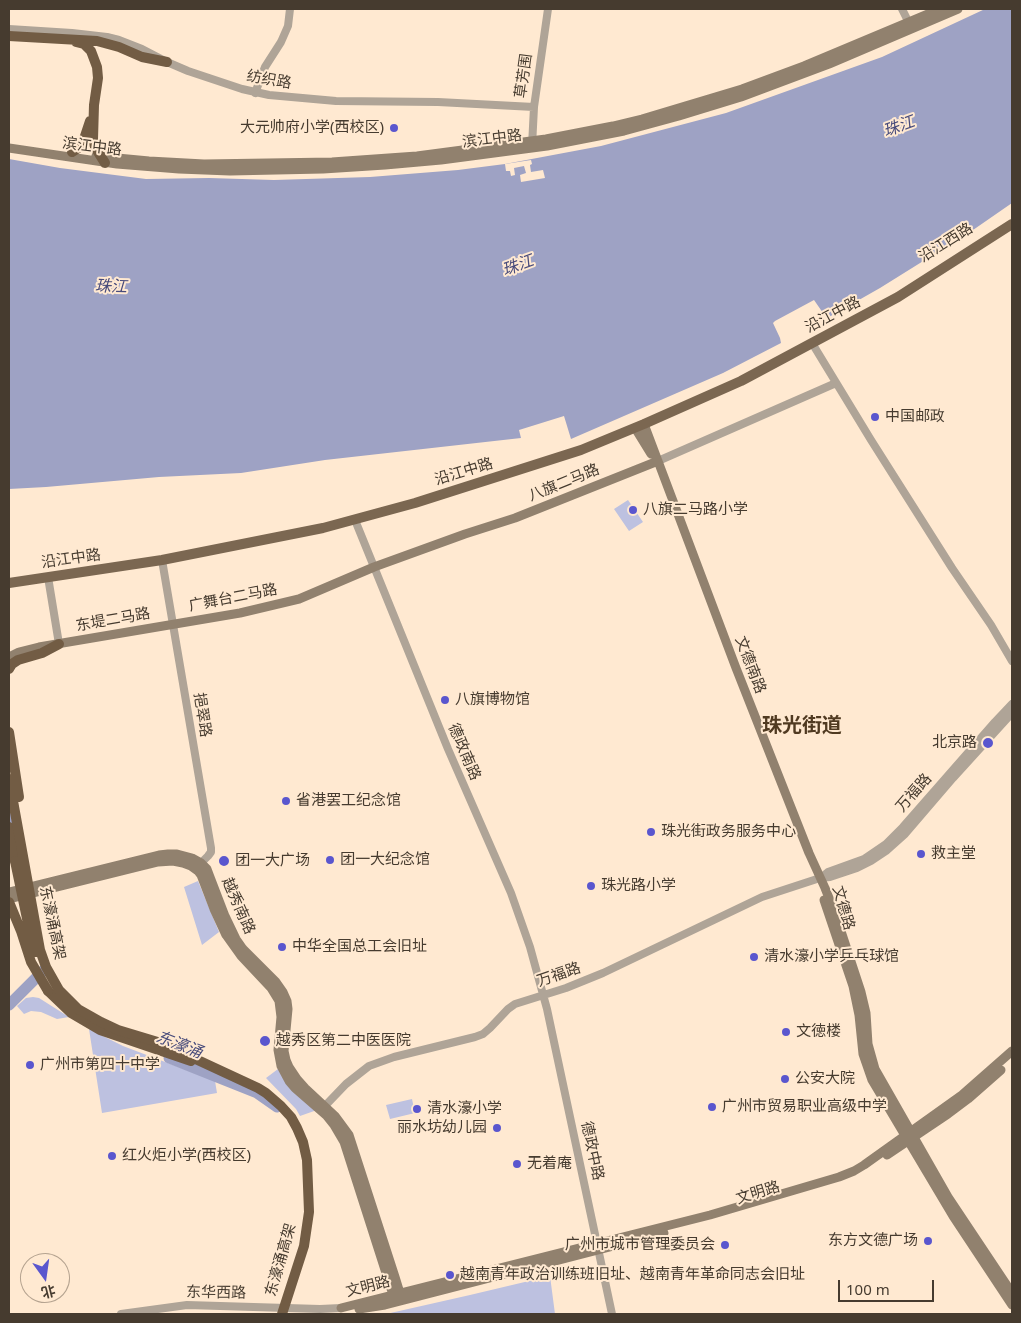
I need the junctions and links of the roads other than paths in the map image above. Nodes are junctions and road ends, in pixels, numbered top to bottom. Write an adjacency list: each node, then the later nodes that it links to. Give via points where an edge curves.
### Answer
1 (290, 9): 11 (street, via 288,26 265,67)
2 (548, 9): 13 (street, 草芳围)
3 (902, 9): 6 (street)
4 (940, 9): 6 (main road, 滨江中路)
5 (958, 9): 6 (main road, 滨江中路)
6 (910, 26): 15 (main road, 滨江中路, via 712,98 613,126)
7 (9, 29): 10 (street, 纺织路, via 107,37 142,49)
8 (9, 36): 9 (highway)
9 (56, 38): 10 (highway, via 97,41); 12 (highway, via 84,44 94,55 98,78)
10 (166, 62): 11 (street, 纺织路)
11 (255, 93): 13 (street, 纺织路, via 336,101)
12 (94, 105): 17 (highway, via 84,139); 18 (highway, via 93,140)
13 (534, 107): 15 (street, 草芳围)
14 (9, 143): 17 (main road, 滨江中路)
15 (532, 144): 18 (main road, 滨江中路, via 323,162 204,164)
16 (9, 148): 18 (main road, 滨江中路)
17 (72, 152): 18 (main road, 滨江中路)
18 (103, 159)
19 (1012, 218): 21 (main road, 沿江西路)
20 (1012, 224): 21 (main road, 沿江西路)
21 (896, 295): 22 (main road, 沿江中路)
22 (812, 343): 23 (street); 24 (main road, 沿江中路, via 741,381)
23 (836, 383): 25 (street, 八旗二马路); 35 (street)
24 (640, 426): 25 (main road, 文德南路); 26 (main road, 沿江中路, via 581,450 478,484)
25 (658, 461): 28 (main road, 八旗二马路, via 515,518); 43 (main road, 文德南路)
26 (355, 520): 27 (main road, 沿江中路); 28 (street, 德政南路)
27 (162, 560): 29 (main road, 沿江中路); 32 (street, 挹翠路)
28 (374, 567): 31 (main road, 八旗二马路); 48 (street, 德政南路, via 448,749 511,892)
29 (48, 577): 30 (main road, 沿江中路); 33 (street)
30 (9, 583)
31 (299, 599): 32 (main road, 广舞台二马路)
32 (173, 623): 33 (main road, 东堤二马路); 42 (street, 挹翠路, via 211,848)
33 (59, 644): 34 (main road, 东堤二马路, via 19,652); 36 (highway, via 18,660)
34 (9, 658)
35 (1012, 661)
36 (9, 668)
37 (1012, 704): 43 (street, 万福路, via 890,841 864,859)
38 (1012, 714): 43 (street, 万福路, via 886,851 857,868)
39 (9, 732): 44 (highway, bridge)
40 (9, 779): 44 (highway, 东濠涌高架, bridge)
41 (9, 827): 51 (highway, 东濠涌高架, bridge, via 32,943 47,976 60,992 76,1008 103,1025 157,1042)
42 (198, 866): 44 (main road, via 174,861 158,862); 52 (main road, 越秀南路, via 220,924 232,945 279,1000 278,1050 284,1072 295,1088)
43 (820, 878): 48 (street, 万福路, via 762,897 603,973); 53 (main road, 文德路, via 860,1015 866,1065 877,1090)
44 (34, 888): 45 (main road, bridge); 46 (main road, bridge); 58 (highway, 东濠涌高架, bridge, via 40,950 46,967 59,990 78,1009 109,1026 161,1043 258,1088 281,1106 293,1121 307,1160 309,1212 304,1246)
45 (9, 892)
46 (9, 899)
47 (9, 902): 51 (highway, bridge, via 36,971 48,991 71,1013 110,1034)
48 (543, 995): 52 (street, 万福路, via 508,1009 490,1028 475,1037 369,1066); 54 (street, 德政中路)
49 (1012, 1051): 53 (main road, 文明路)
50 (1012, 1060): 53 (main road, 文明路, via 968,1099)
51 (215, 1069): 58 (highway, 东濠涌高架, bridge, via 259,1090 287,1113 306,1154 309,1199 306,1232)
52 (322, 1108): 56 (main road, 越秀南路, via 344,1142)
53 (909, 1137): 54 (main road, 文明路, via 839,1177); 55 (main road, 文德路); 57 (main road, 文德路, via 952,1216)
54 (599, 1247): 56 (main road, 文明路); 61 (street, 德政中路)
55 (1012, 1293)
56 (397, 1297): 59 (main road, 文明路, via 367,1308)
57 (1012, 1305)
58 (280, 1312): 59 (street, 东华西路, via 293,1309); 60 (street, 东华西路, via 186,1305)
59 (341, 1312)
60 (121, 1314)
61 (612, 1314)

